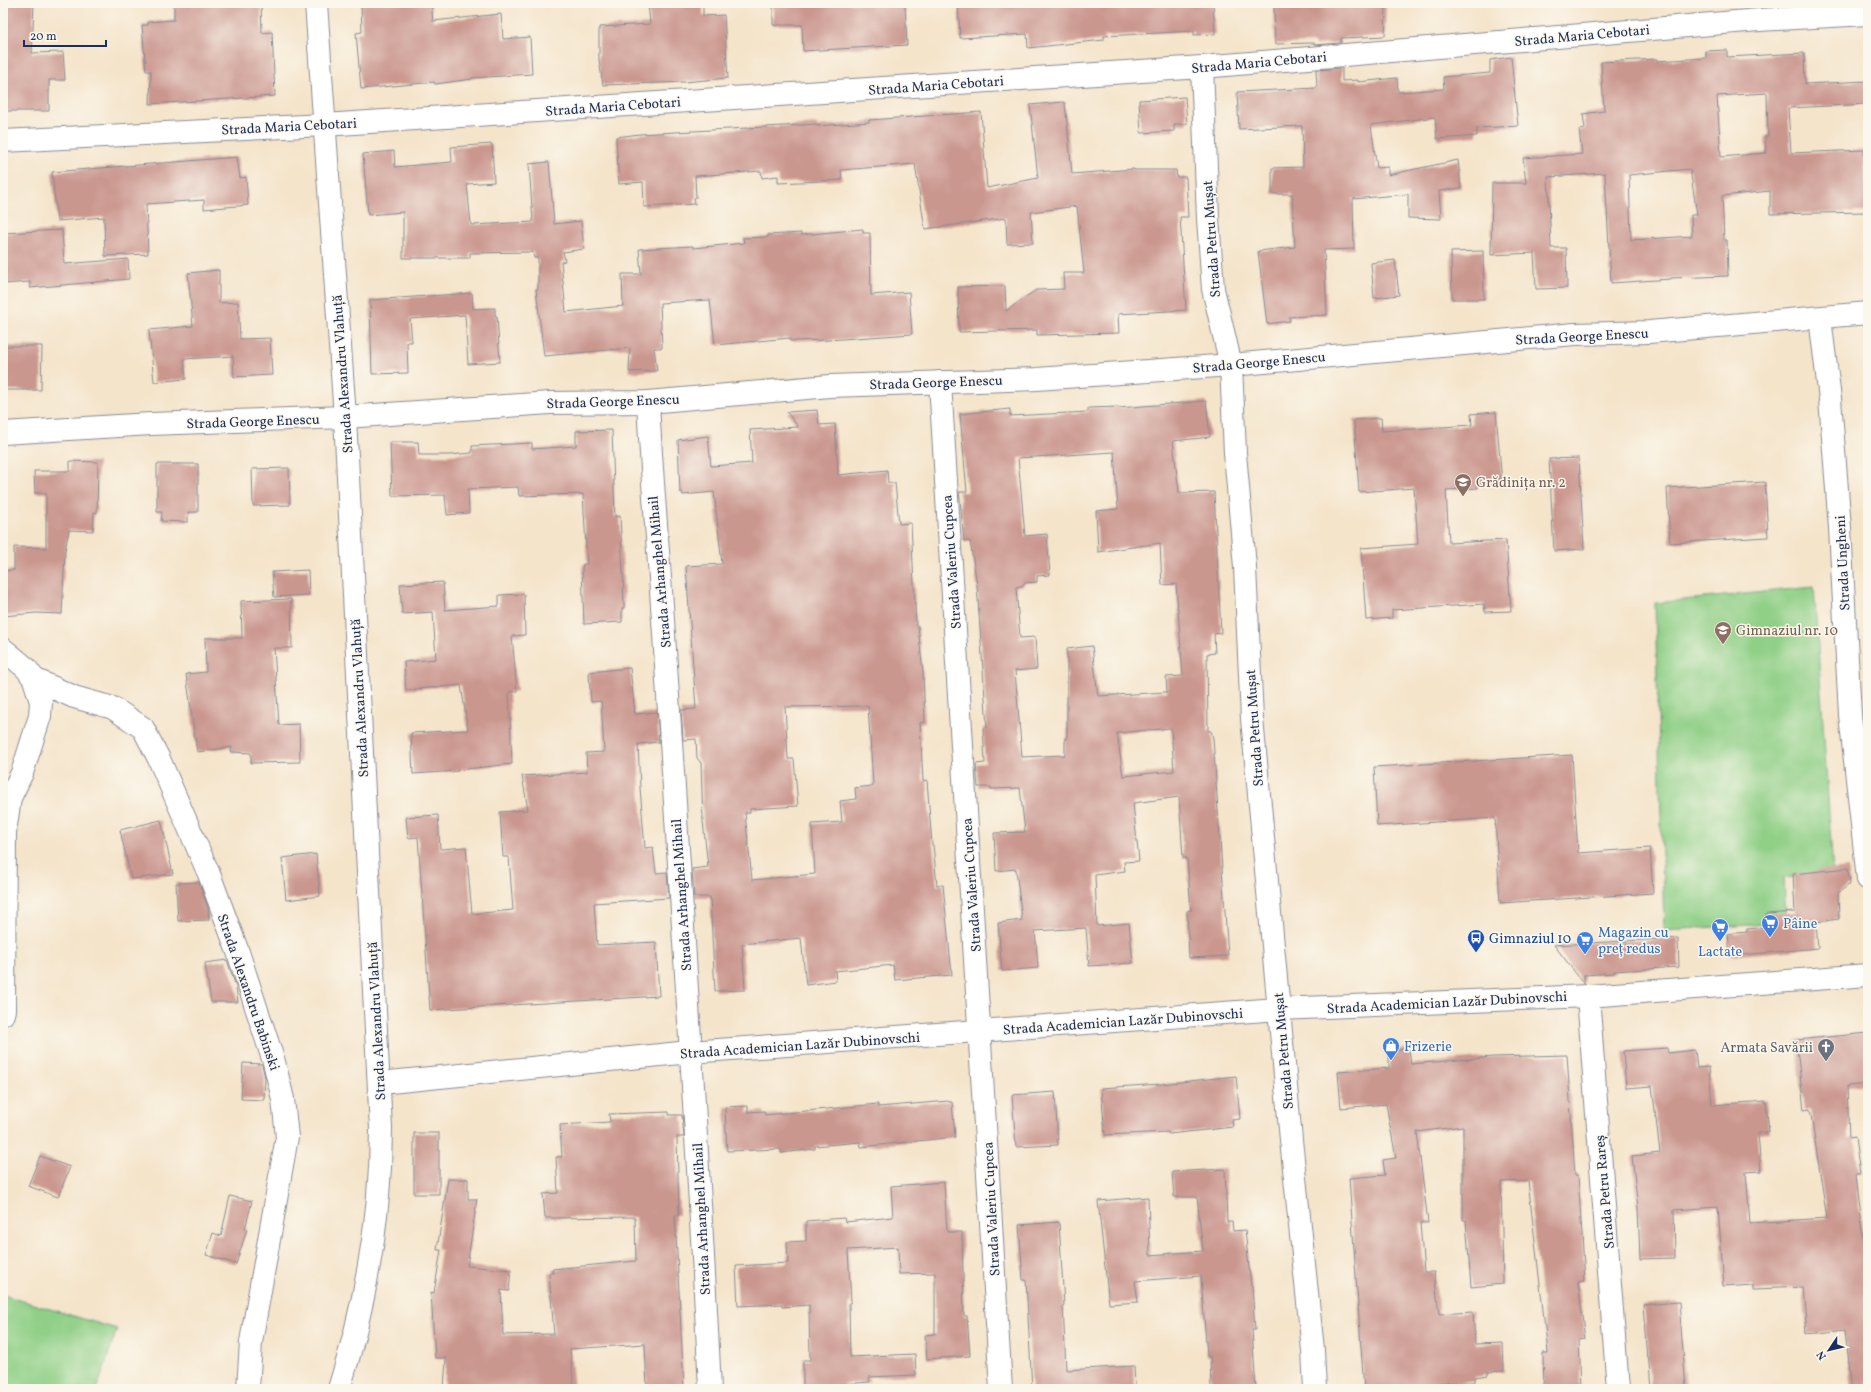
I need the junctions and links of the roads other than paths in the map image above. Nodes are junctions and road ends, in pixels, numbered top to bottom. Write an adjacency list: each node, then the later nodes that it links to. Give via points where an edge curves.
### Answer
1 (316, 3): 4 (street, Strada Аlexandru Vlahuță)
2 (1868, 14): 3 (street, Strada Maria Cebotari, via 1751,20)
3 (1202, 67): 4 (street, Strada Maria Cebotari); 8 (street, Strada Petru Mușat, via 1213,289)
4 (324, 125): 5 (street, Strada Maria Cebotari); 11 (street, Strada Аlexandru Vlahuță)
5 (3, 142)
6 (1868, 313): 7 (street, Strada George Enescu)
7 (1820, 318): 8 (street, Strada George Enescu, via 1649,332 1575,334); 15 (street, Strada Ungheni, via 1838,498 1850,715)
8 (1230, 365): 9 (street, Strada George Enescu); 18 (street, Strada Petru Mușat, via 1245,567 1252,719)
9 (940, 382): 10 (street, Strada George Enescu, via 830,386); 20 (street, Strada Valeriu Cupcea)
10 (648, 402): 11 (street, Strada George Enescu, via 550,403); 21 (street, Strada Arhanghel Mihail)
11 (345, 417): 12 (street, Strada George Enescu, via 150,424); 22 (street, Strada Аlexandru Vlahuță)
12 (3, 433)
13 (3, 649): 14 (street, Strada Alexandru Babinski, via 26,668)
14 (34, 679): 19 (street, Strada Alexandru Babinski, via 41,702 40,716 22,773 10,798 5,832); 23 (street, Strada Alexandru Babinski, via 74,697 113,708 143,728 209,874 274,1062 283,1099 287,1137 251,1342)
15 (1868, 879)
16 (1868, 975): 17 (street, Strada Academician Lazăr Dubinovschi)
17 (1588, 996): 18 (street, Strada Academician Lazăr Dubinovschi); 28 (street, Strada Petru Rareș)
18 (1279, 1010): 20 (street, Strada Academician Lazăr Dubinovschi); 27 (street, Strada Petru Mușat)
19 (3, 1014)
20 (980, 1032): 21 (street, Strada Academician Lazăr Dubinovschi); 26 (street, Strada Valeriu Cupcea)
21 (690, 1052): 22 (street, Strada Academician Lazăr Dubinovschi); 25 (street, Strada Arhanghel Mihail)
22 (380, 1084): 24 (street, Strada Аlexandru Vlahuță, via 381,1161 374,1221 357,1321)
23 (248, 1389)
24 (339, 1389)
25 (710, 1389)
26 (1001, 1389)
27 (1315, 1389)
28 (1618, 1389)

